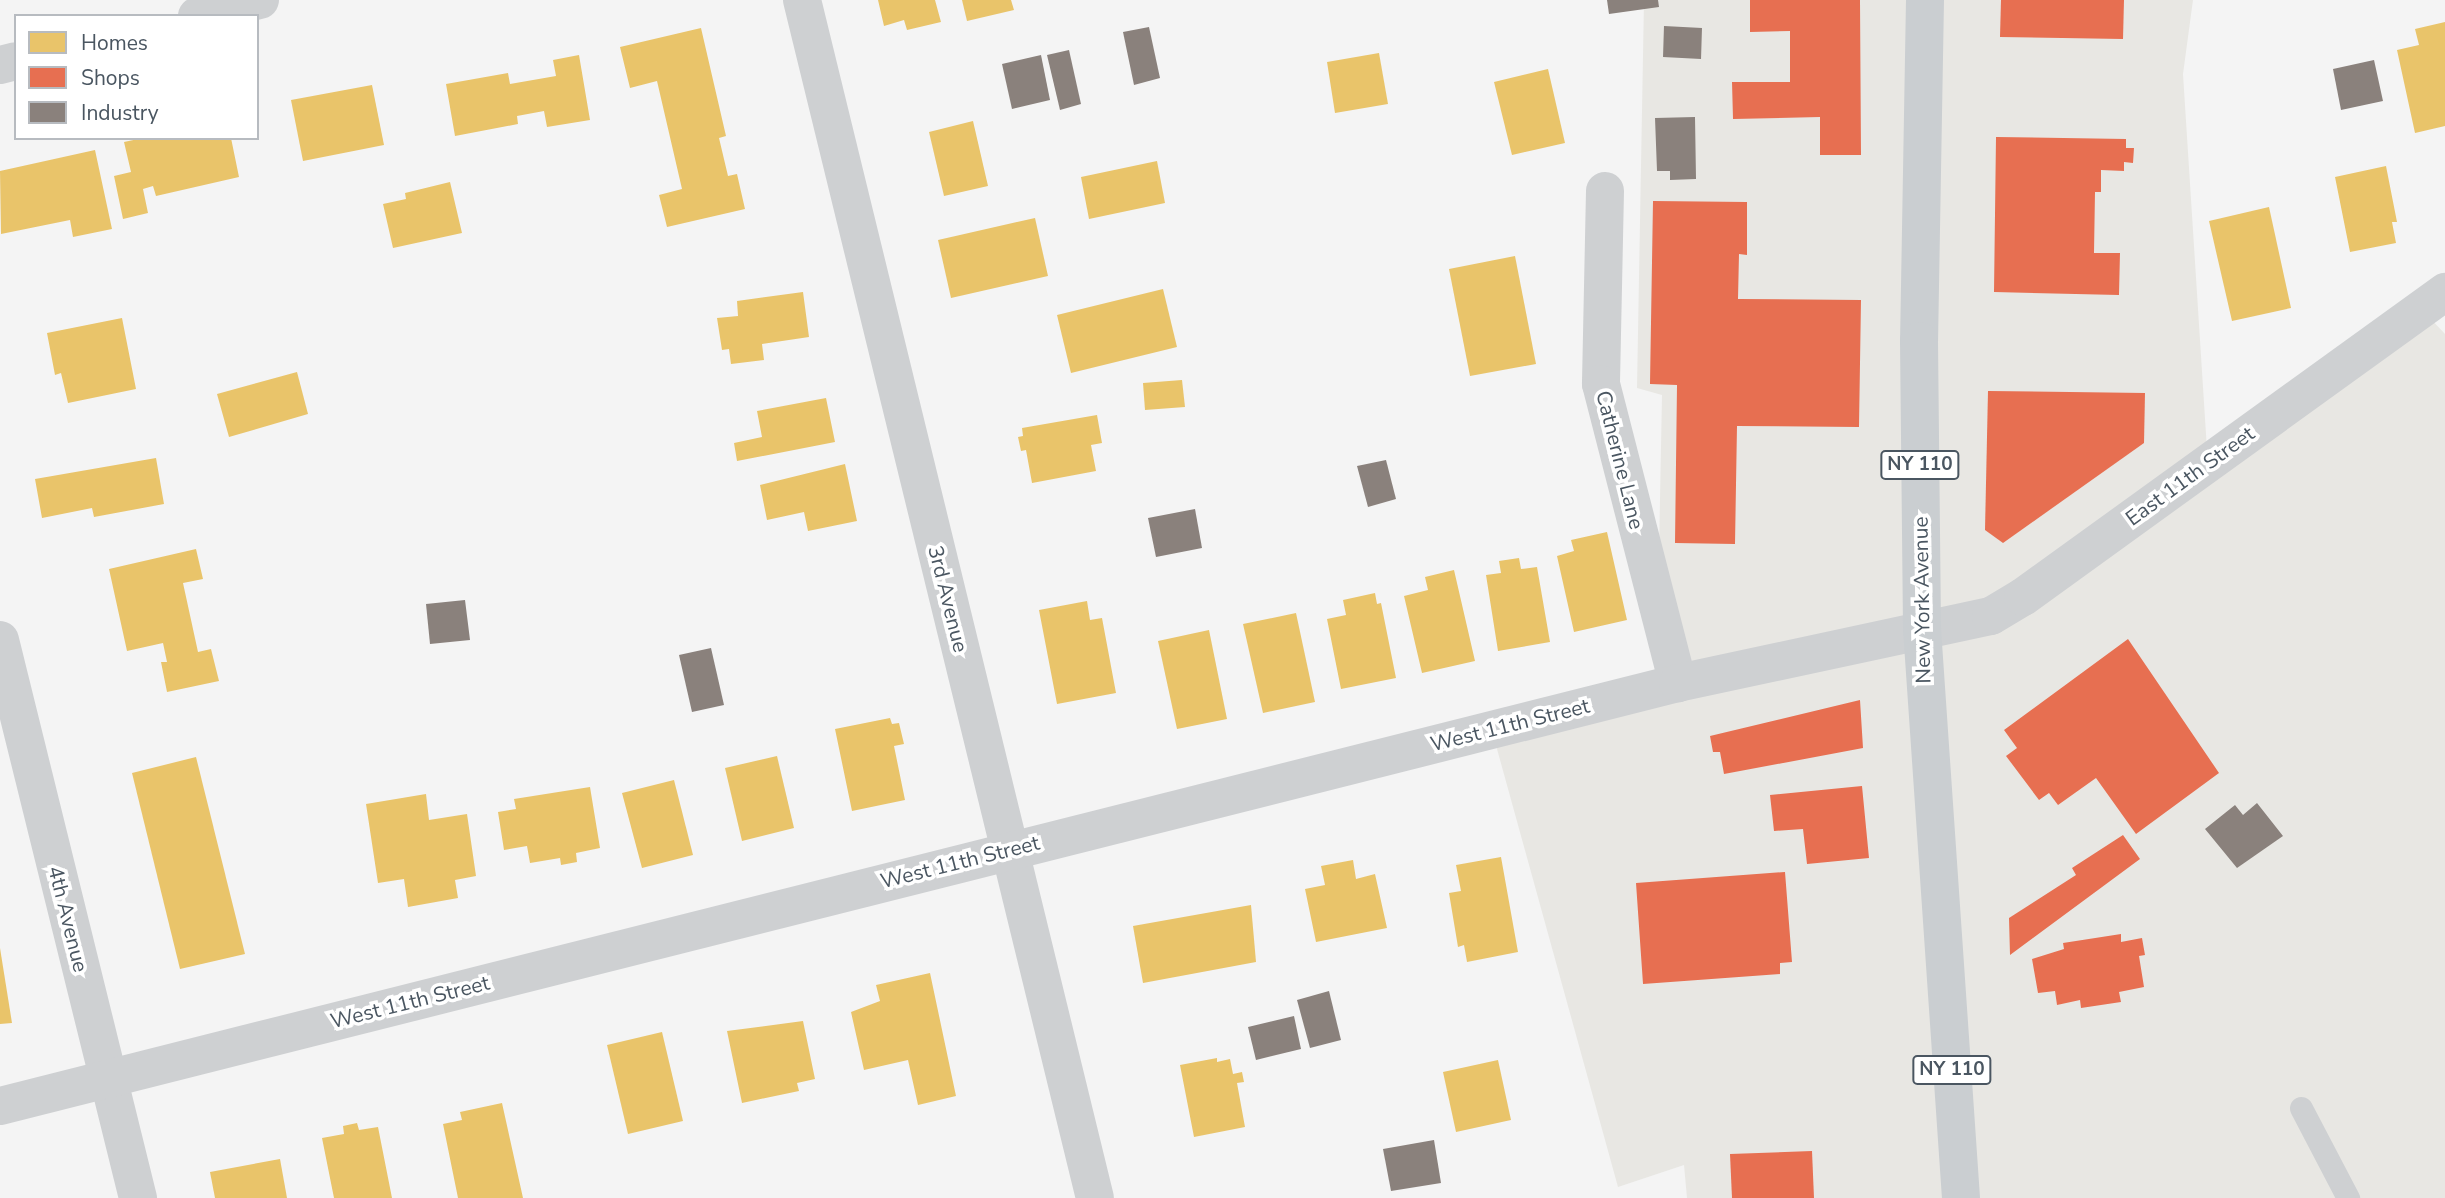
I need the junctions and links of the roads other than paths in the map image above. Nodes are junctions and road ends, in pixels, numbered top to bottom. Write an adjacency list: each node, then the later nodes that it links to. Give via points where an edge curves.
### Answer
1 (260, 0): 4 (street)
2 (802, 0): 10 (street, 3rd Avenue)
3 (1925, 0): 7 (main road, New York Avenue / NY 110, via 1919,341)
4 (205, 14)
5 (1605, 191): 9 (street, Catherine Lane, via 1601,384)
6 (2445, 292): 7 (street, East 11th Street, via 2023,597 1991,616)
7 (1922, 629): 9 (street, West 11th Street); 16 (main road, New York Avenue / NY 110)
8 (0, 640): 11 (street, 4th Avenue)
9 (1678, 683): 10 (street, West 11th Street)
10 (1012, 848): 11 (street, West 11th Street); 15 (street, 3rd Avenue)
11 (109, 1079): 12 (street, West 11th Street); 14 (street, 4th Avenue)
12 (0, 1106)
13 (2301, 1108): 17 (lane)
14 (138, 1198)
15 (1095, 1198)
16 (1961, 1198)
17 (2348, 1198)

